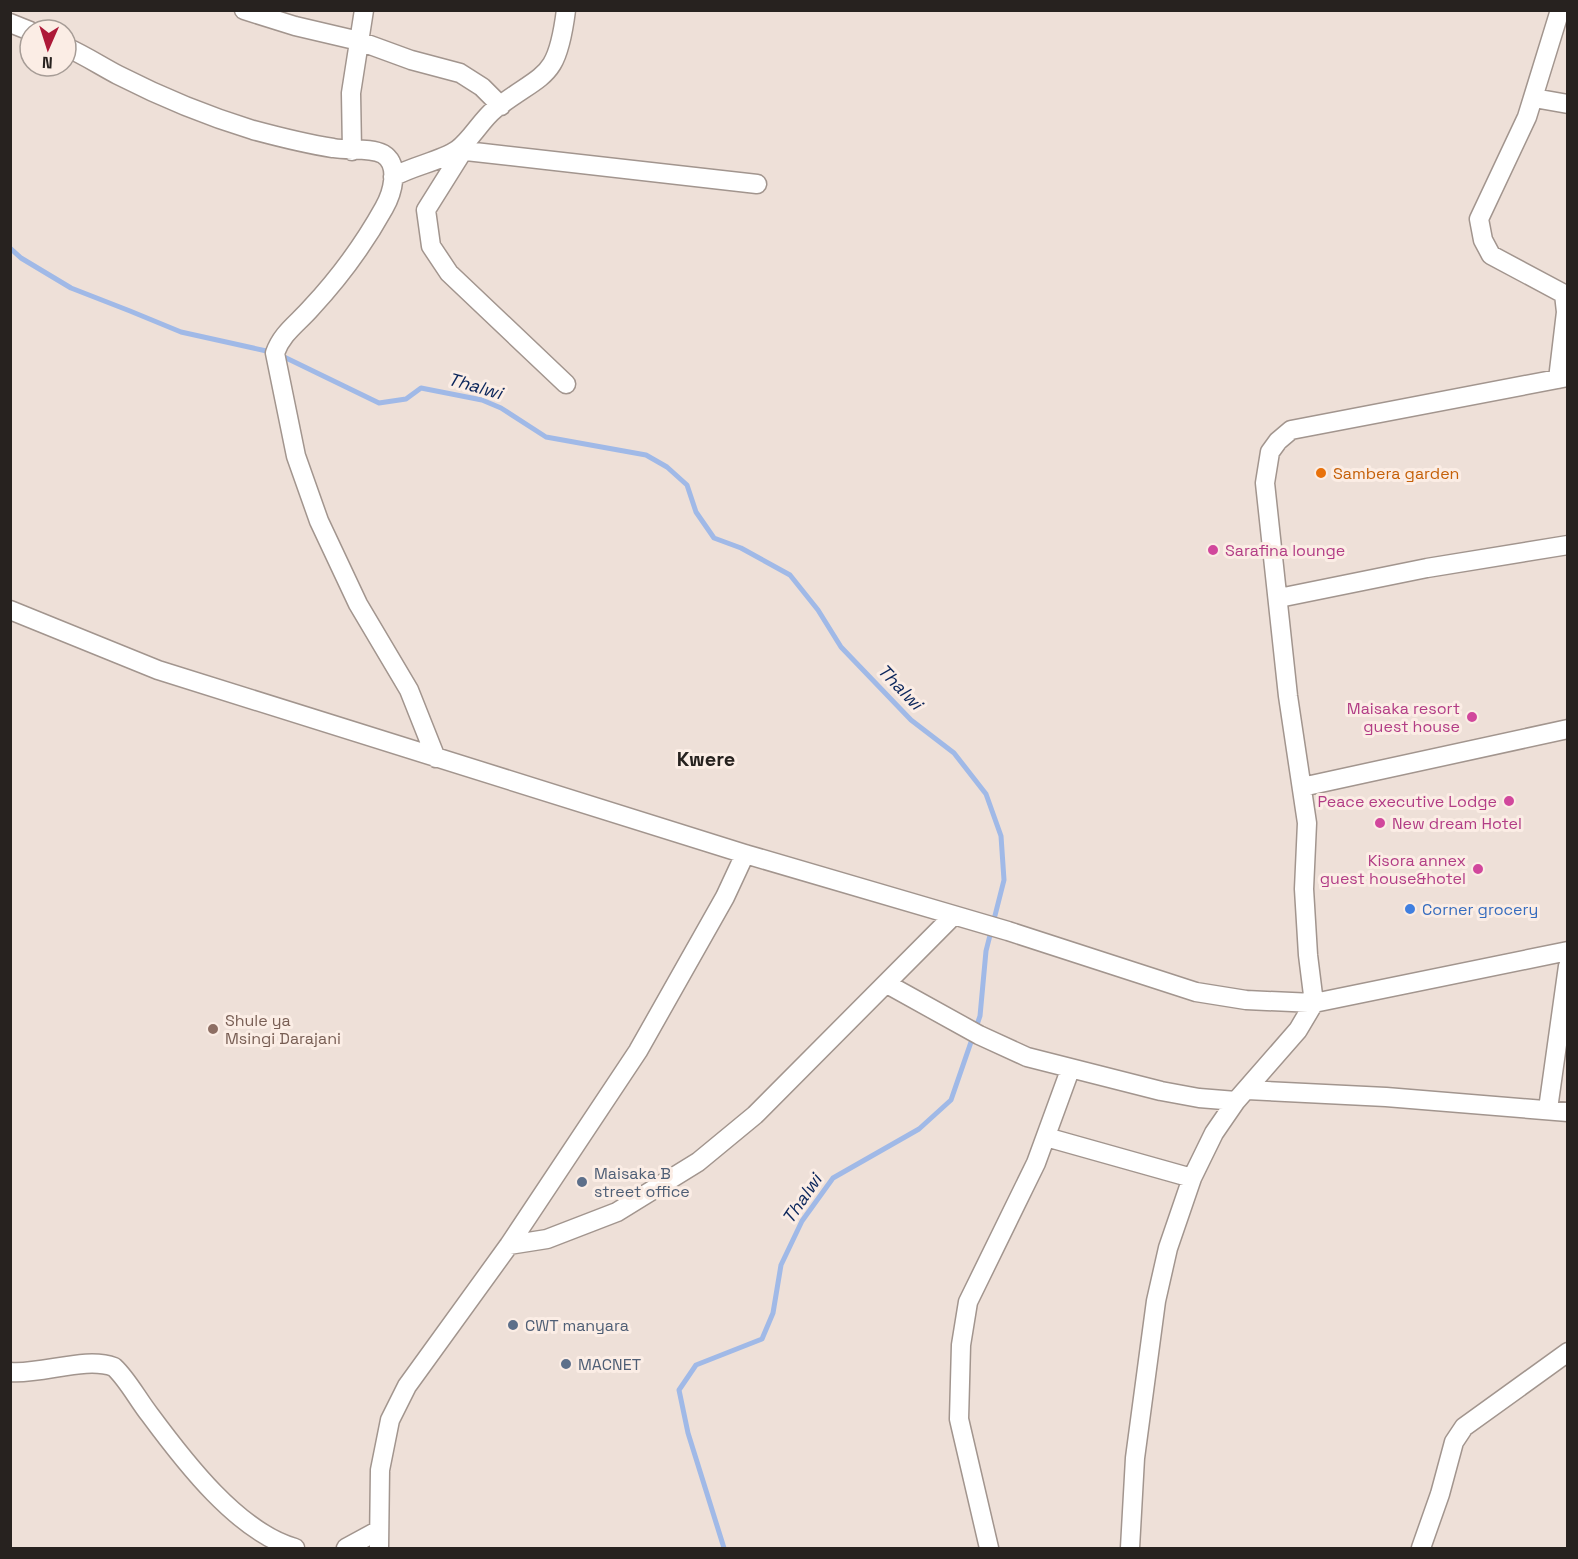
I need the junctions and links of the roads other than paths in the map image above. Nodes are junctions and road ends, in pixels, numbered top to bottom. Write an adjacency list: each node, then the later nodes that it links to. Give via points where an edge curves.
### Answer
1 (244, 10): 5 (street)
2 (364, 10): 5 (street)
3 (566, 10): 9 (street, via 560,50 547,72)
4 (1560, 10): 7 (street)
5 (359, 41): 9 (street, via 460,73); 11 (street, via 351,93)
6 (78, 53): 11 (street, via 188,107 253,129)
7 (1534, 98): 8 (street); 14 (street, via 1479,219 1491,255 1564,294)
8 (1568, 104)
9 (501, 106): 10 (street)
10 (460, 150): 12 (street); 13 (street); 15 (street, via 426,210 431,246 449,273)
11 (352, 151): 12 (street, via 383,154 390,161)
12 (393, 177): 20 (street, via 386,206 369,234 311,309 279,341 275,353 296,456 319,520 358,604 410,690)
13 (757, 183)
14 (1563, 378): 17 (street, via 1284,434 1270,452 1265,483)
15 (566, 384)
16 (1568, 545): 17 (street)
17 (1279, 598): 21 (street)
18 (10, 610): 20 (street, via 158,670)
19 (1568, 729): 21 (street)
20 (436, 758): 22 (street)
21 (1302, 787): 27 (street, via 1307,837 1304,889)
22 (745, 854): 23 (street); 34 (street, via 638,1051)
23 (953, 916): 26 (street); 27 (street, via 1196,993)
24 (1568, 951): 27 (street)
25 (1568, 966): 30 (street)
26 (887, 984): 28 (street, via 1005,1048); 34 (street, via 755,1115 678,1176 617,1212 578,1229)
27 (1314, 1003): 29 (street, via 1298,1030)
28 (1070, 1070): 29 (street, via 1199,1098); 32 (street)
29 (1242, 1096): 30 (street); 33 (street, via 1214,1133)
30 (1548, 1109): 31 (street)
31 (1568, 1112)
32 (1046, 1137): 33 (street); 40 (street, via 968,1302 962,1345 959,1419)
33 (1192, 1178): 41 (street, via 1168,1248 1156,1301 1135,1458)
34 (509, 1245): 37 (street, via 422,1362 390,1420 381,1470)
35 (1568, 1352): 42 (street, via 1464,1427 1454,1442)
36 (10, 1372): 38 (street, via 101,1363 114,1367 161,1431 230,1507 262,1534)
37 (379, 1539): 39 (street)
38 (295, 1548)
39 (346, 1548)
40 (990, 1548)
41 (1130, 1548)
42 (1421, 1548)

